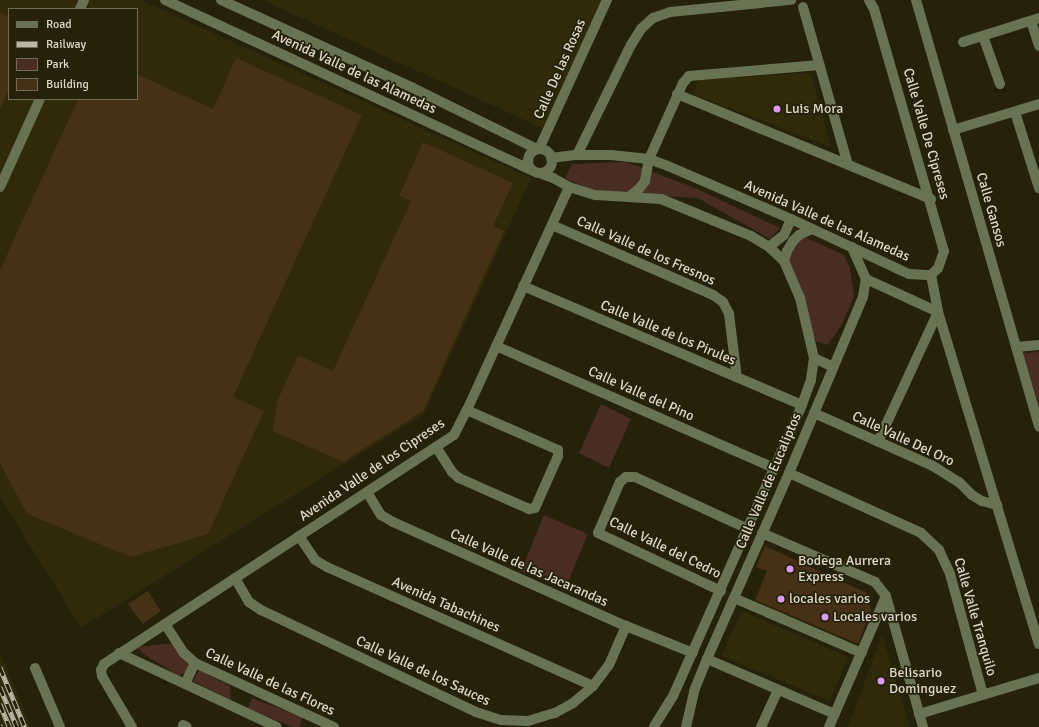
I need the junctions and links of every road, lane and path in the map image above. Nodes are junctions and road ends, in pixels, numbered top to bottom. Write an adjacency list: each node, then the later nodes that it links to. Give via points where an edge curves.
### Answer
1 (165, 0): 24 (street, Avenida Valle de las Alamedas)
2 (221, 0): 19 (street, Avenida Valle de las Alamedas, via 413,88)
3 (607, 0): 19 (street, Calle De las Rosas)
4 (791, 0): 20 (street, via 670,12 653,18 641,29 631,45)
5 (868, 0): 29 (street, Calle Valle De Cipreses, via 874,9)
6 (916, 0): 18 (street, Calle Gansos)
7 (803, 7): 12 (street)
8 (1035, 19): 9 (street); 11 (street)
9 (983, 36): 10 (street); 13 (street)
10 (963, 42)
11 (1039, 46)
12 (820, 65): 14 (street, via 689,76); 23 (street)
13 (1000, 84)
14 (677, 94): 22 (street); 23 (street)
15 (40, 100): 25 (street)
16 (1039, 104): 17 (street)
17 (1015, 112): 18 (street); 27 (street)
18 (953, 130): 42 (street, Calle Gansos)
19 (538, 149): 21 (street, via 547,151); 24 (street, via 528,156 528,164)
20 (577, 155): 21 (street, Avenida Valle de las Alamedas); 22 (street, Avenida Valle de las Alamedas)
21 (551, 158): 24 (street, via 549,168)
22 (649, 159): 28 (street, via 645,182); 30 (street, Avenida Valle de las Alamedas)
23 (848, 164): 29 (street)
24 (536, 171): 26 (street, Avenida Valle de las Alamedas)
25 (0, 187)
26 (569, 187): 28 (street, Avenida Valle de las Alamedas, via 596,195); 31 (street, Avenida Valle de los Cipreses)
27 (1039, 188)
28 (630, 196): 33 (street, Avenida Valle de las Alamedas, via 661,199 751,236)
29 (930, 199): 36 (street, Calle Valle De Cipreses, via 944,251 938,268)
30 (792, 219): 32 (street, Avenida Valle de las Alamedas); 33 (street, via 784,235)
31 (552, 225): 38 (street, Avenida Valle de los Cipreses); 45 (street, Calle Valle de los Fresnos, via 713,295 723,302 729,314)
32 (812, 229): 34 (street, Avenida Valle de las Alamedas); 35 (street, via 793,241)
33 (769, 247): 35 (street, Avenida Valle de las Alamedas)
34 (852, 247): 36 (street, Avenida Valle de las Alamedas, via 909,274); 37 (street)
35 (784, 261): 43 (street, Calle Valle de Eucaliptos, via 800,298)
36 (931, 275): 39 (street)
37 (866, 279): 39 (street); 44 (street, Calle Valle de Eucaliptos, via 861,303)
38 (523, 286): 41 (street, Avenida Valle de los Cipreses); 45 (street, Calle Valle de los Pirules)
39 (938, 312): 50 (street); 55 (street)
40 (1039, 345): 42 (street)
41 (496, 346): 47 (street, Avenida Valle de los Cipreses); 52 (street, Calle Valle del Pino)
42 (1016, 347): 49 (street, Calle Gansos)
43 (814, 358): 44 (street); 46 (street, Calle Valle de Eucaliptos, via 811,380)
44 (833, 367): 48 (street, Calle Valle de Eucaliptos)
45 (737, 378): 46 (street, Calle Valle de los Pirules)
46 (802, 405): 52 (street, Calle Valle de Eucaliptos)
47 (467, 410): 51 (street, Avenida Valle de los Cipreses, via 454,435); 51 (street, via 558,450 558,456 535,508 529,509 459,478 452,472)
48 (814, 413): 50 (street, Calle Valle Del Oro); 53 (street, Calle Valle de Eucaliptos)
49 (1039, 428)
50 (878, 442): 55 (street, Calle Valle Del Oro, via 947,473 982,501)
51 (436, 447): 54 (street, Avenida Valle de los Cipreses)
52 (774, 468): 56 (street, Calle Valle de Eucaliptos)
53 (788, 473): 57 (street, Calle Valle de Eucaliptos); 76 (street, Calle Valle Tranquilo, via 922,533 939,550 950,574)
54 (367, 492): 58 (street, Avenida Valle de los Cipreses); 64 (street, Calle Valle de las Jacarandas, via 381,515 393,522)
55 (997, 505): 65 (street)
56 (748, 529): 60 (street, Calle Valle de Eucaliptos); 60 (street, Calle Valle del Cedro, via 635,477 626,476 620,482 598,533)
57 (762, 533): 61 (street, via 875,582); 62 (street, Calle Valle de Eucaliptos)
58 (300, 536): 59 (street, Avenida Valle de los Cipreses); 74 (street, Avenida Tabachines, via 315,560 327,568)
59 (235, 578): 63 (street, Avenida Valle de los Cipreses); 74 (street, Calle Valle de los Sauces, via 249,602 261,610 476,712 501,720 528,721 555,713 573,703)
60 (721, 590): 66 (street, Calle Valle de Eucaliptos)
61 (886, 596): 67 (street); 78 (street)
62 (734, 598): 67 (street); 69 (street, Calle Valle de Eucaliptos)
63 (165, 624): 68 (street, Avenida Valle de los Cipreses); 70 (street, Calle Valle de las Flores, via 184,653)
64 (626, 626): 66 (street, Calle Valle de las Jacarandas); 74 (street, Calle Valle de los Sauces, via 609,665)
65 (1039, 644)
66 (693, 653): 84 (street, Calle Valle de Eucaliptos, via 673,696)
67 (862, 653): 77 (street)
68 (119, 654): 73 (street); 81 (street, Avenida Valle de los Cipreses, via 104,664 102,676)
69 (707, 659): 75 (street); 85 (street, Calle Valle de Eucaliptos, via 694,691)
70 (195, 663): 73 (street); 79 (street, Calle Valle de las Flores)
71 (35, 668): 80 (street)
72 (1039, 678): 76 (street)
73 (185, 684): 82 (street)
74 (593, 686)
75 (778, 690): 77 (street); 86 (street)
76 (983, 695): 78 (street)
77 (835, 714): 87 (street)
78 (919, 714): 88 (street)
79 (314, 723): 83 (street, Calle Valle de las Flores)
80 (60, 727)
81 (132, 727)
82 (277, 727)
83 (334, 727)
84 (654, 727)
85 (686, 727)
86 (761, 727)
87 (829, 727)
88 (923, 727)

